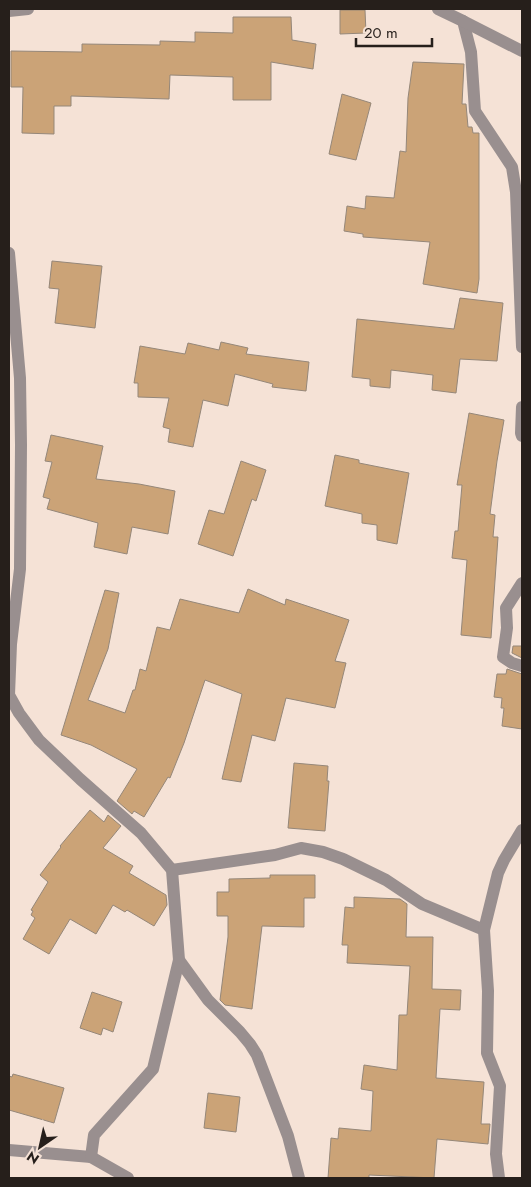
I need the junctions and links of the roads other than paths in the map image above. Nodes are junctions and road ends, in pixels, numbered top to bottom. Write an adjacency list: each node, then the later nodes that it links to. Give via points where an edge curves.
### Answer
1 (24, 9): 3 (street)
2 (438, 9): 4 (street)
3 (9, 11)
4 (463, 21): 5 (street); 8 (street, via 471,52 475,111 512,167 516,192)
5 (522, 51)
6 (9, 253): 7 (street)
7 (11, 317): 14 (street, via 20,378 21,445 20,569 9,695 39,740 141,833)
8 (522, 347)
9 (522, 407): 10 (street)
10 (522, 436)
11 (522, 583): 12 (street, via 506,608 503,657)
12 (522, 666)
13 (522, 830): 15 (street, via 498,873)
14 (172, 870): 15 (street, via 276,855 301,848 323,852 386,880 422,904); 16 (street)
15 (484, 930): 21 (street, via 488,1053 500,1086 496,1154)
16 (178, 960): 18 (street, via 153,1068 94,1135); 20 (street, via 208,1000 240,1032 257,1055 288,1136)
17 (9, 1150): 18 (street)
18 (91, 1157): 19 (street)
19 (128, 1178)
20 (299, 1178)
21 (499, 1178)

